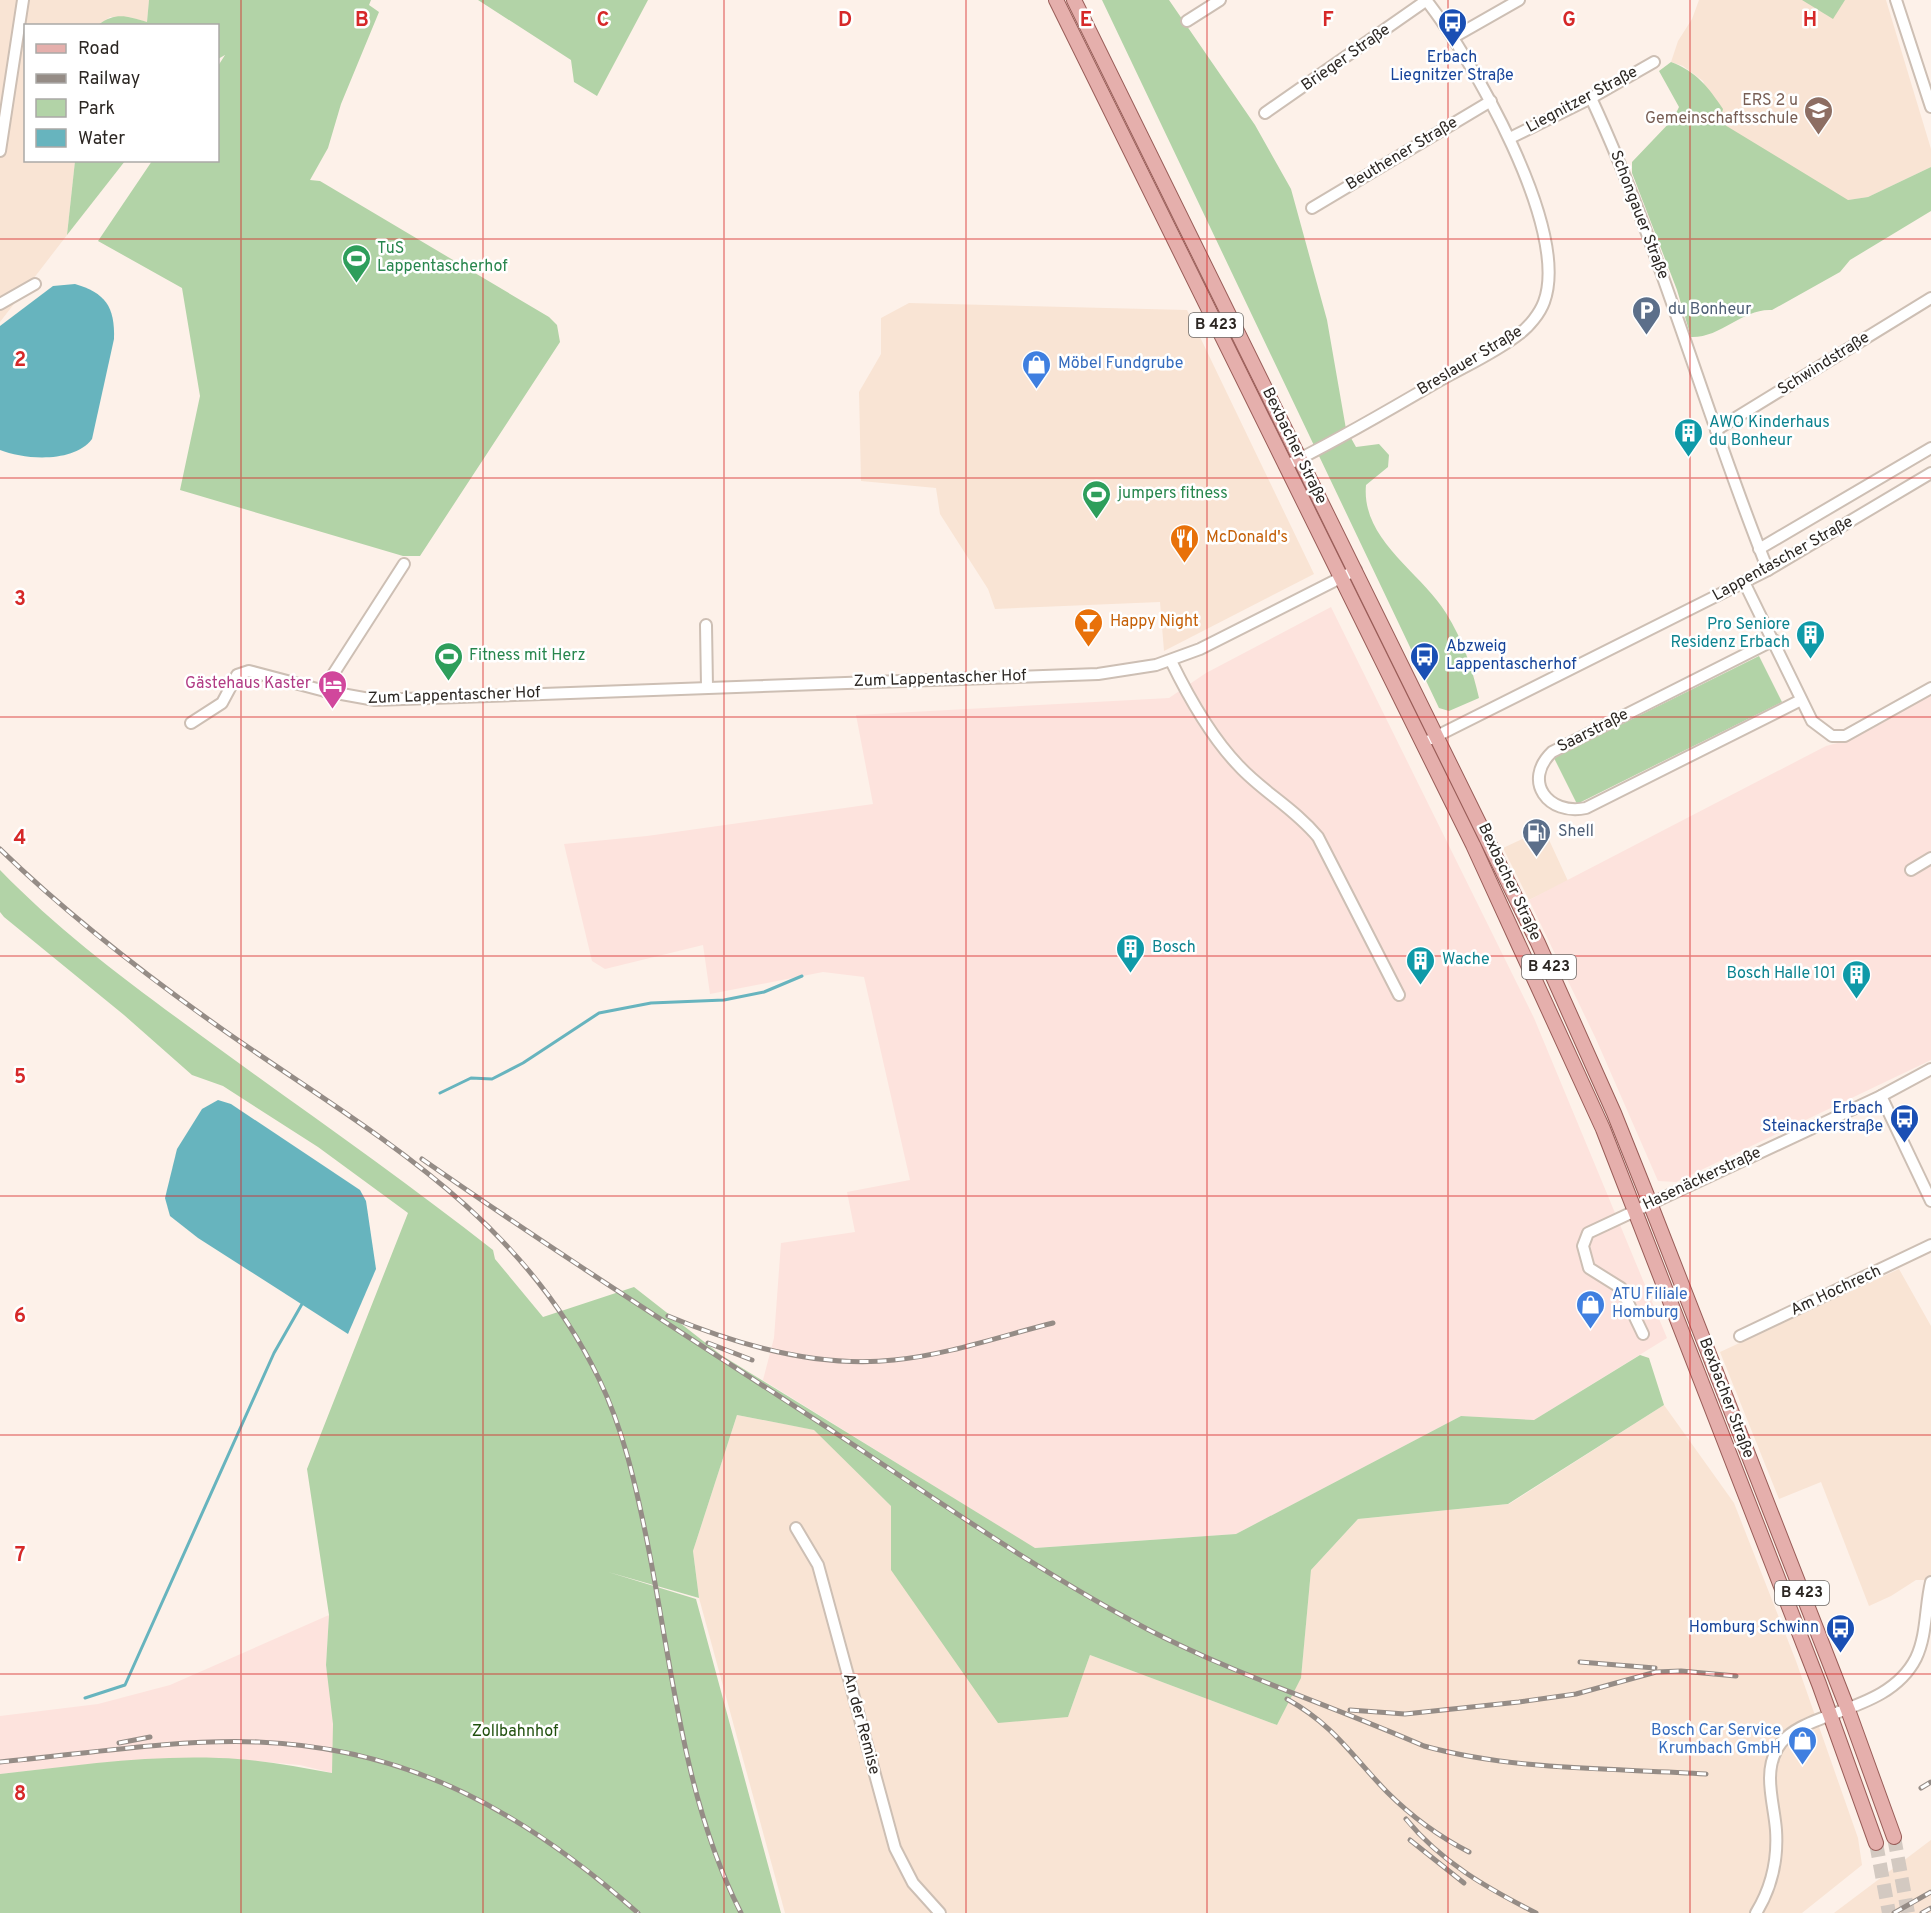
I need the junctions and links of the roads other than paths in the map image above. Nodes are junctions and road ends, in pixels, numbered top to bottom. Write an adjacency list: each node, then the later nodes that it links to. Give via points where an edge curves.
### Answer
1 (23, 0): 16 (street)
2 (1056, 0): 25 (main road, Bexbacher Straße / B 423)
3 (1074, 0): 24 (main road, Bexbacher Straße)
4 (1220, 0): 8 (street)
5 (1427, 0): 9 (street, Breslauer Straße); 14 (street, Brieger Straße)
6 (1519, 0): 9 (street)
7 (1896, 0): 13 (street)
8 (1187, 21)
9 (1454, 37): 12 (street, Breslauer Straße)
10 (1654, 62): 11 (street, Liegnitzer Straße)
11 (1591, 98): 15 (street, Liegnitzer Straße); 22 (street, Schongauer Straße, via 1639,208)
12 (1491, 101): 15 (street, Breslauer Straße); 18 (street, Beuthener Straße)
13 (1931, 107)
14 (1265, 113)
15 (1510, 138): 24 (street, Breslauer Straße, via 1534,202 1548,271 1544,303 1533,320 1520,334)
16 (0, 146): 17 (street)
17 (0, 151)
18 (1312, 208)
19 (35, 284): 21 (street)
20 (1931, 298): 22 (street, Schwindstraße)
21 (0, 304)
22 (1716, 430): 27 (street, Schongauer Straße)
23 (1931, 448): 27 (street, Lappentascher Straße)
24 (1299, 459): 25 (street, Breslauer Straße); 29 (main road, Bexbacher Straße / B 423)
25 (1286, 466): 31 (main road, Bexbacher Straße / B 423)
26 (1931, 473): 30 (street, Lappentascher Straße)
27 (1759, 549): 30 (street, Schongauer Straße)
28 (404, 564): 38 (street)
29 (1356, 570): 31 (street, Zum Lappentascher Hof); 41 (main road, Bexbacher Straße / B 423)
30 (1768, 570): 32 (street, Lappentascher Straße)
31 (1341, 578): 35 (street, Zum Lappentascher Hof); 42 (main road, Bexbacher Straße / B 423)
32 (1744, 582): 34 (street); 41 (street, Lappentascher Straße)
33 (706, 625): 36 (street)
34 (1774, 640): 39 (street); 39 (street, Saarstraße, via 1552,752 1539,771 1540,788 1558,808 1586,808)
35 (1171, 661): 36 (street, Zum Lappentascher Hof, via 1098,674); 45 (street, via 1240,768 1302,818 1318,837)
36 (707, 687): 38 (street, Zum Lappentascher Hof, via 375,700)
37 (1931, 688): 39 (street, via 1845,736 1832,736 1820,729)
38 (326, 691): 40 (street, Zum Lappentascher Hof, via 242,672 222,703)
39 (1801, 700)
40 (191, 723)
41 (1438, 735): 42 (street, Lappentascher Straße); 49 (main road, Bexbacher Straße / B 423, via 1538,943)
42 (1423, 743): 50 (main road, Bexbacher Straße / B 423, via 1522,948)
43 (1931, 858): 44 (street)
44 (1911, 870)
45 (1399, 995)
46 (1931, 1069): 47 (street, Hasenäckerstraße)
47 (1881, 1096): 48 (street); 49 (street, Hasenäckerstraße)
48 (1931, 1201)
49 (1650, 1203): 50 (street, Hasenäckerstraße); 56 (main road, Bexbacher Straße / B 423)
50 (1635, 1210): 52 (street, Hasenäckerstraße, via 1588,1233 1583,1246 1589,1268 1621,1288); 56 (main road, Bexbacher Straße / B 423)
51 (1931, 1245): 53 (street, Am Hochrech)
52 (1644, 1334)
53 (1740, 1336)
54 (796, 1528): 59 (street, An der Remise, via 818,1565 895,1848 913,1883)
55 (1931, 1582): 56 (street, via 1922,1640 1911,1667 1878,1696)
56 (1839, 1713): 57 (main road, Bexbacher Straße / B 423); 58 (main road, Bexbacher Straße / B 423); 60 (street, via 1785,1738 1774,1755 1770,1784 1776,1852 1768,1890)
57 (1894, 1837)
58 (1876, 1843)
59 (940, 1913)
60 (1756, 1913)

